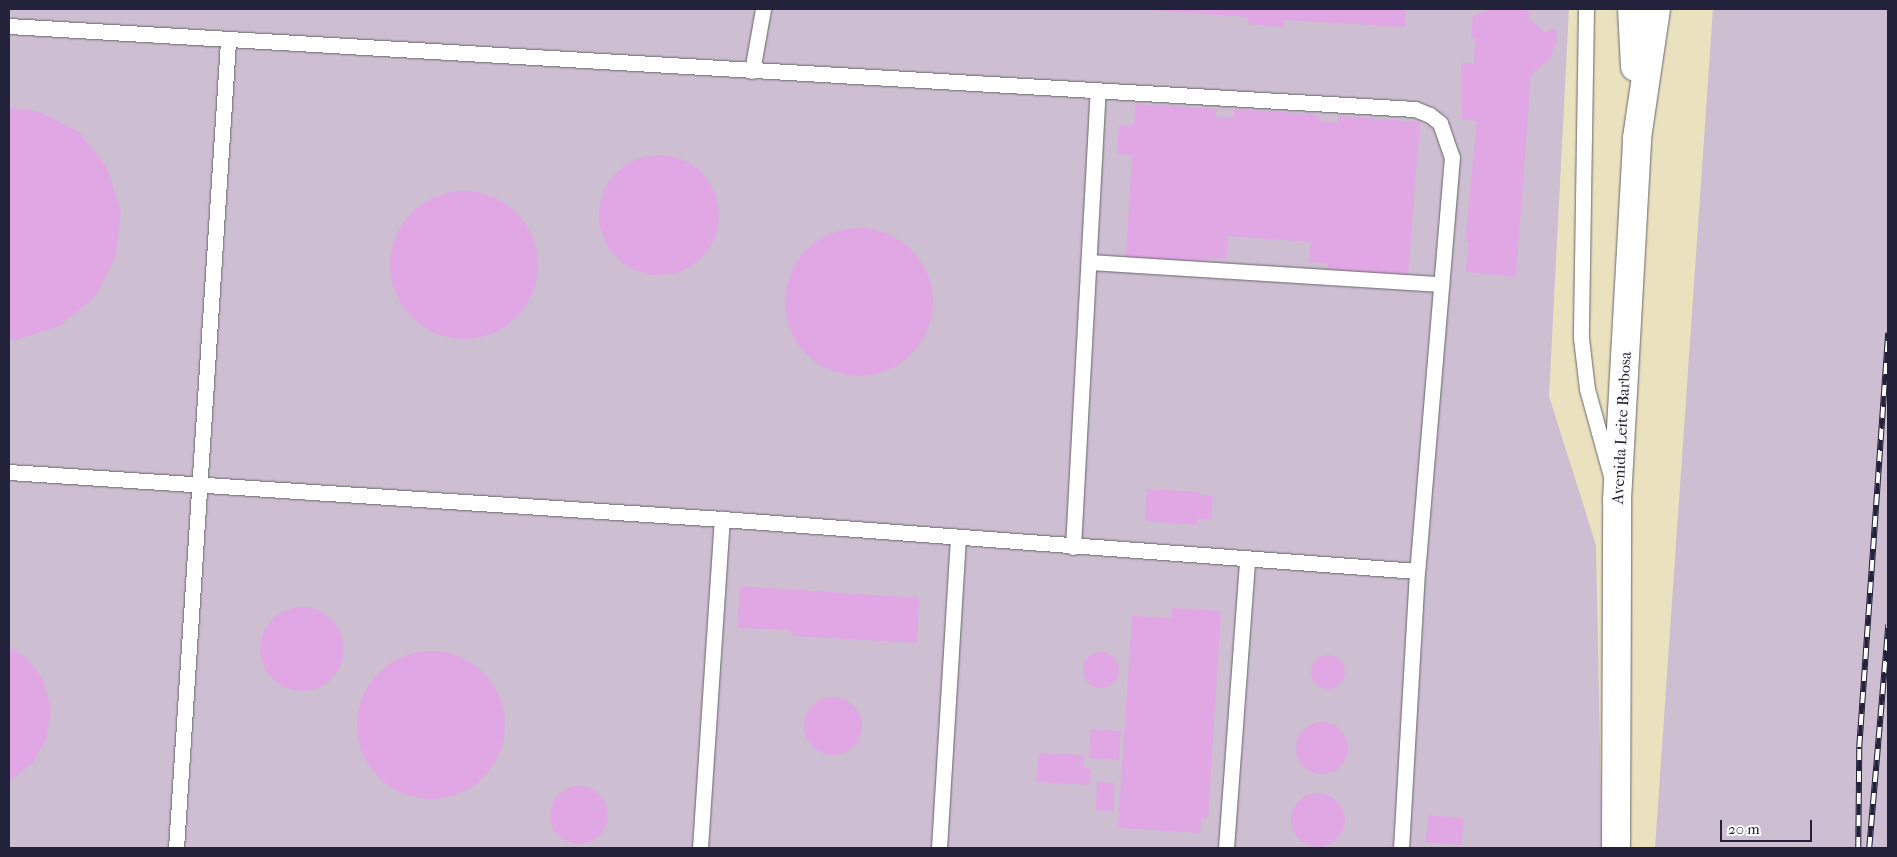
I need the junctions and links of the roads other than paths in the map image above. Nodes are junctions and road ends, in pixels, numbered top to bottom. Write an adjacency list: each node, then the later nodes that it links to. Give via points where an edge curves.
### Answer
1 (763, 9): 7 (lane)
2 (1586, 9): 14 (lane, via 1581,338 1587,389)
3 (1632, 9): 9 (street)
4 (1656, 9): 9 (street, Avenida Leite Barbosa)
5 (9, 26): 6 (lane)
6 (228, 41): 7 (lane); 13 (lane)
7 (752, 71): 8 (lane)
8 (1098, 91): 10 (lane); 11 (lane, via 1415,110 1430,115 1440,124 1452,157)
9 (1637, 138): 14 (street, Avenida Leite Barbosa)
10 (1089, 262): 11 (lane); 17 (lane)
11 (1441, 284): 19 (lane)
12 (9, 472): 13 (lane)
13 (198, 483): 15 (lane); 20 (lane)
14 (1617, 500): 25 (street, Avenida Leite Barbosa)
15 (722, 519): 16 (lane); 21 (lane)
16 (958, 538): 17 (lane); 22 (lane)
17 (1073, 547): 18 (lane)
18 (1247, 559): 19 (lane); 23 (lane)
19 (1417, 571): 24 (lane)
20 (176, 848)
21 (700, 848)
22 (938, 848)
23 (1226, 848)
24 (1401, 848)
25 (1616, 848)

